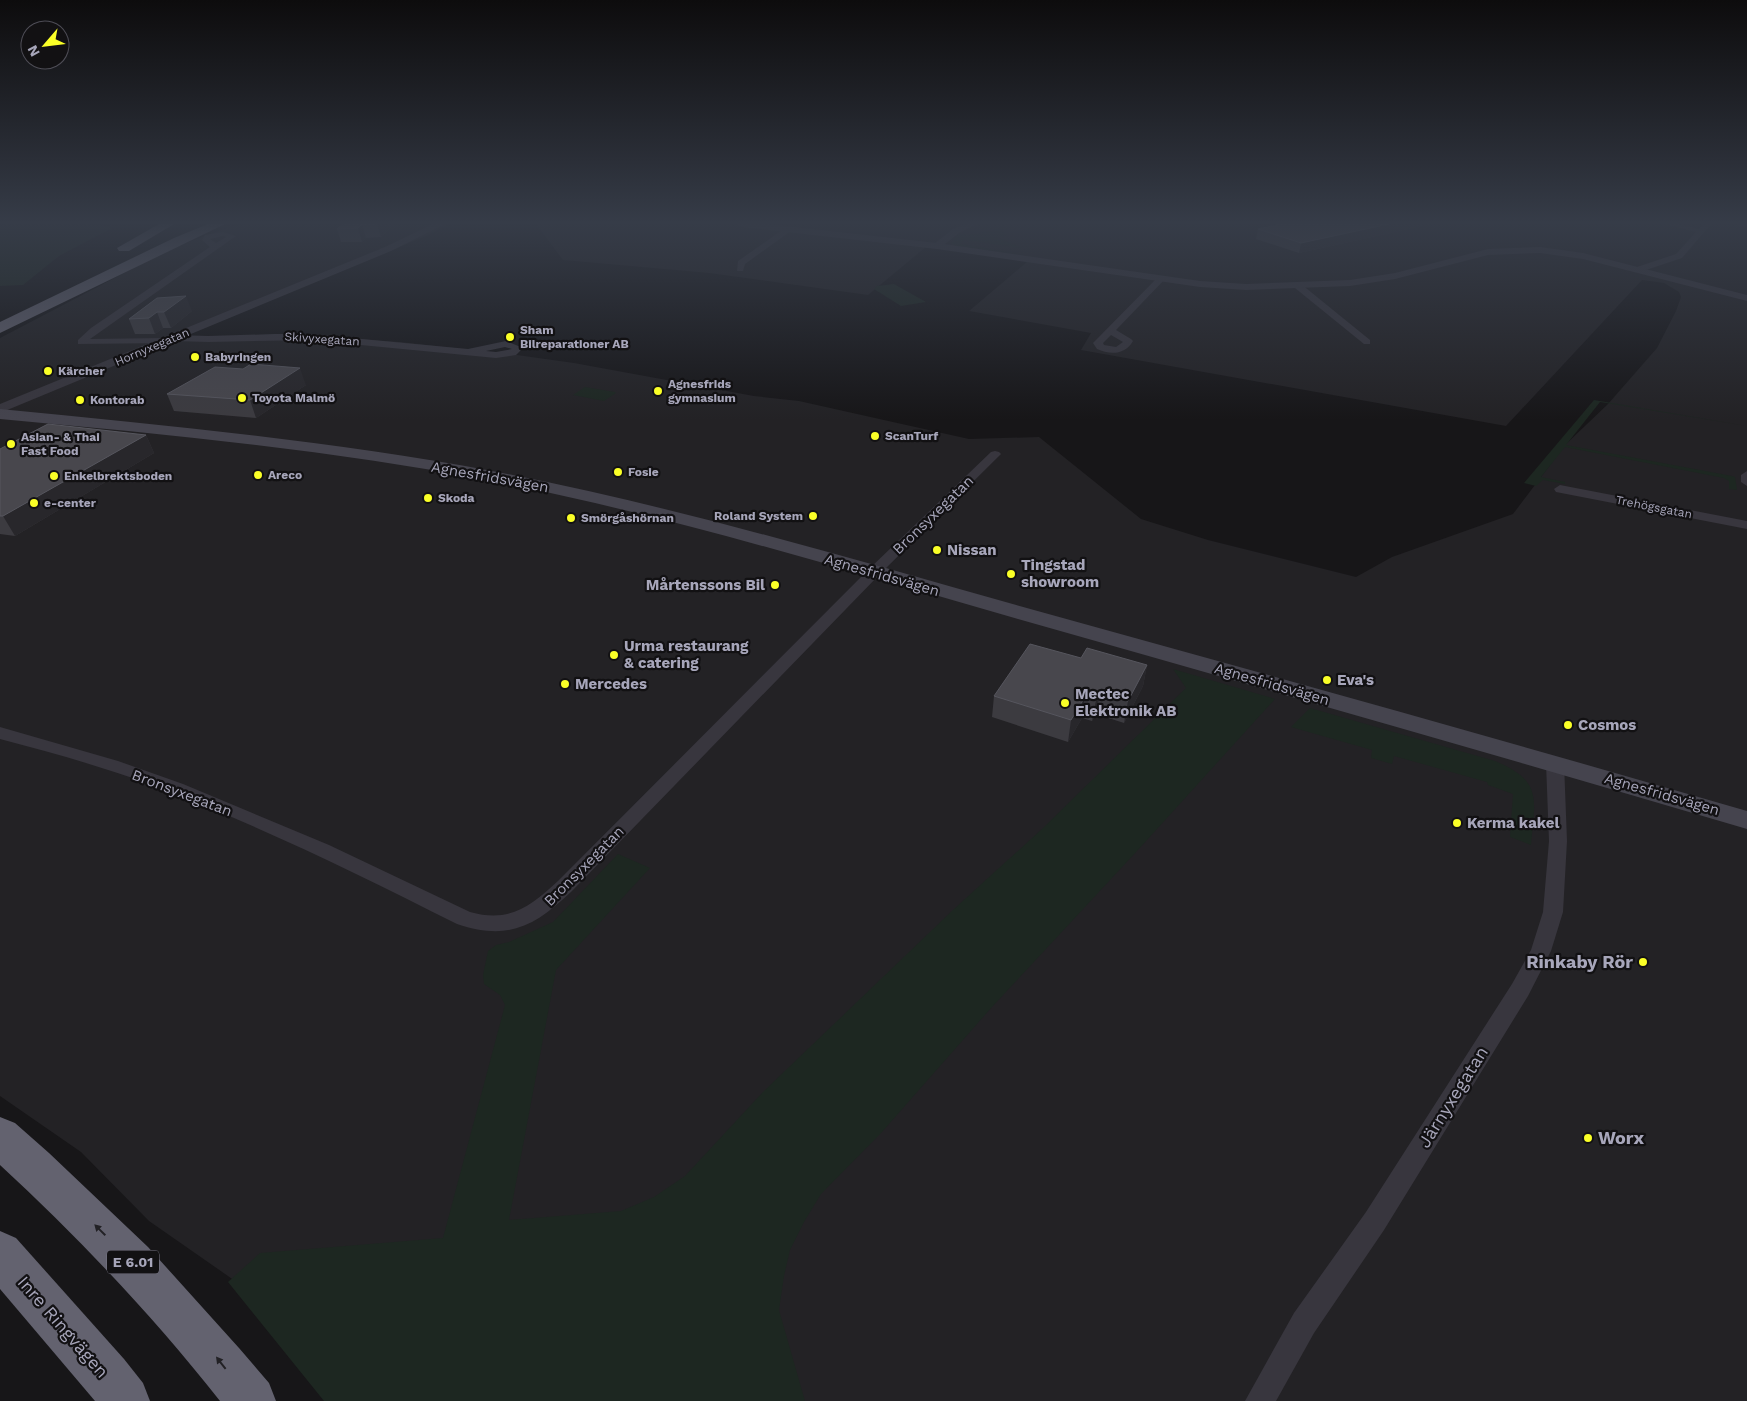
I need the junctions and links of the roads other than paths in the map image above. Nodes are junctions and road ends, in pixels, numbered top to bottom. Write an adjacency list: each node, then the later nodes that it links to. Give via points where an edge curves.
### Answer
1 (49, 289): 10 (highway)
2 (63, 289): 11 (highway)
3 (81, 289): 12 (highway)
4 (153, 289): 14 (street, Skivyxegatan, via 81,342)
5 (289, 289): 14 (street, Hornyxegatan)
6 (1151, 289): 13 (street)
7 (1302, 289): 16 (street)
8 (1715, 289): 9 (street)
9 (1747, 298)
10 (0, 316)
11 (0, 324)
12 (0, 328)
13 (1110, 331)
14 (170, 339): 15 (street, Skivyxegatan, via 309,337 496,356 518,350); 17 (street, Hornyxegatan)
15 (512, 341)
16 (1367, 342)
17 (0, 409)
18 (0, 414): 24 (main road, Agnesfridsvägen, via 260,440 491,476 695,522)
19 (995, 454): 24 (street, Bronsyxegatan)
20 (1747, 475): 21 (street)
21 (1747, 482)
22 (1560, 489): 23 (street, Trehögsgatan)
23 (1747, 525)
24 (874, 572): 25 (street, Bronsyxegatan, via 565,886 541,909 511,922 478,924 367,870 176,788 90,758); 26 (main road, Agnesfridsvägen)
25 (0, 732)
26 (1555, 763): 27 (main road, Agnesfridsvägen); 32 (street, Järnyxegatan, via 1557,867 1553,912 1541,951 1520,990 1375,1221 1304,1323)
27 (1747, 820)
28 (0, 1137): 31 (highway, E 6.01, one-way to 28, via 143,1272)
29 (0, 1254): 30 (highway, Inre Ringvägen)
30 (125, 1401)
31 (252, 1401)
32 (1260, 1401)

